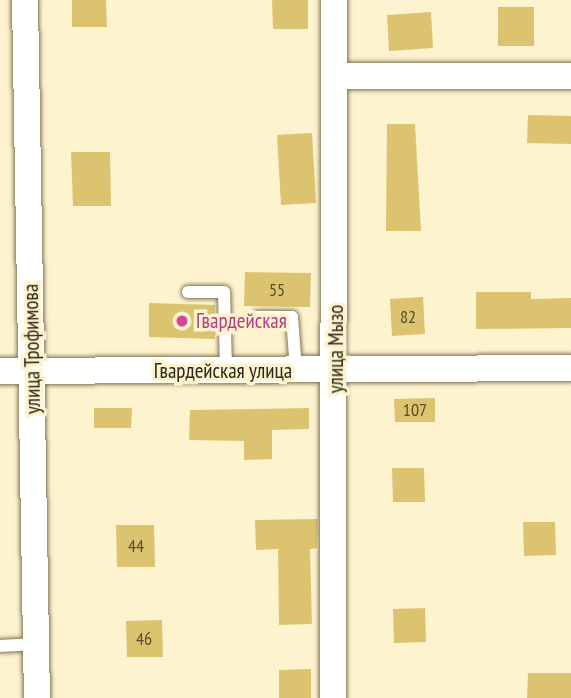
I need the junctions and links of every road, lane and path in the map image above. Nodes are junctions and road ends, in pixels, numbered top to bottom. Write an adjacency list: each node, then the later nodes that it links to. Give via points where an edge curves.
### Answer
1 (25, 0): 8 (street, улица Трофимова)
2 (334, 0): 3 (street, улица Мызо)
3 (334, 76): 4 (street); 9 (street, улица Мызо)
4 (571, 76)
5 (188, 292): 12 (lane, via 223,292)
6 (257, 317): 11 (lane, via 292,317)
7 (571, 368): 9 (street, Гвардейская улица)
8 (32, 370): 10 (street, Гвардейская улица); 12 (street, Гвардейская улица); 13 (street, улица Трофимова)
9 (337, 370): 11 (street, Гвардейская улица); 16 (street, улица Мызо)
10 (0, 371)
11 (296, 371): 12 (street, Гвардейская улица)
12 (226, 372)
13 (37, 643): 14 (lane); 15 (street, улица Трофимова)
14 (0, 646)
15 (37, 698)
16 (333, 698)

